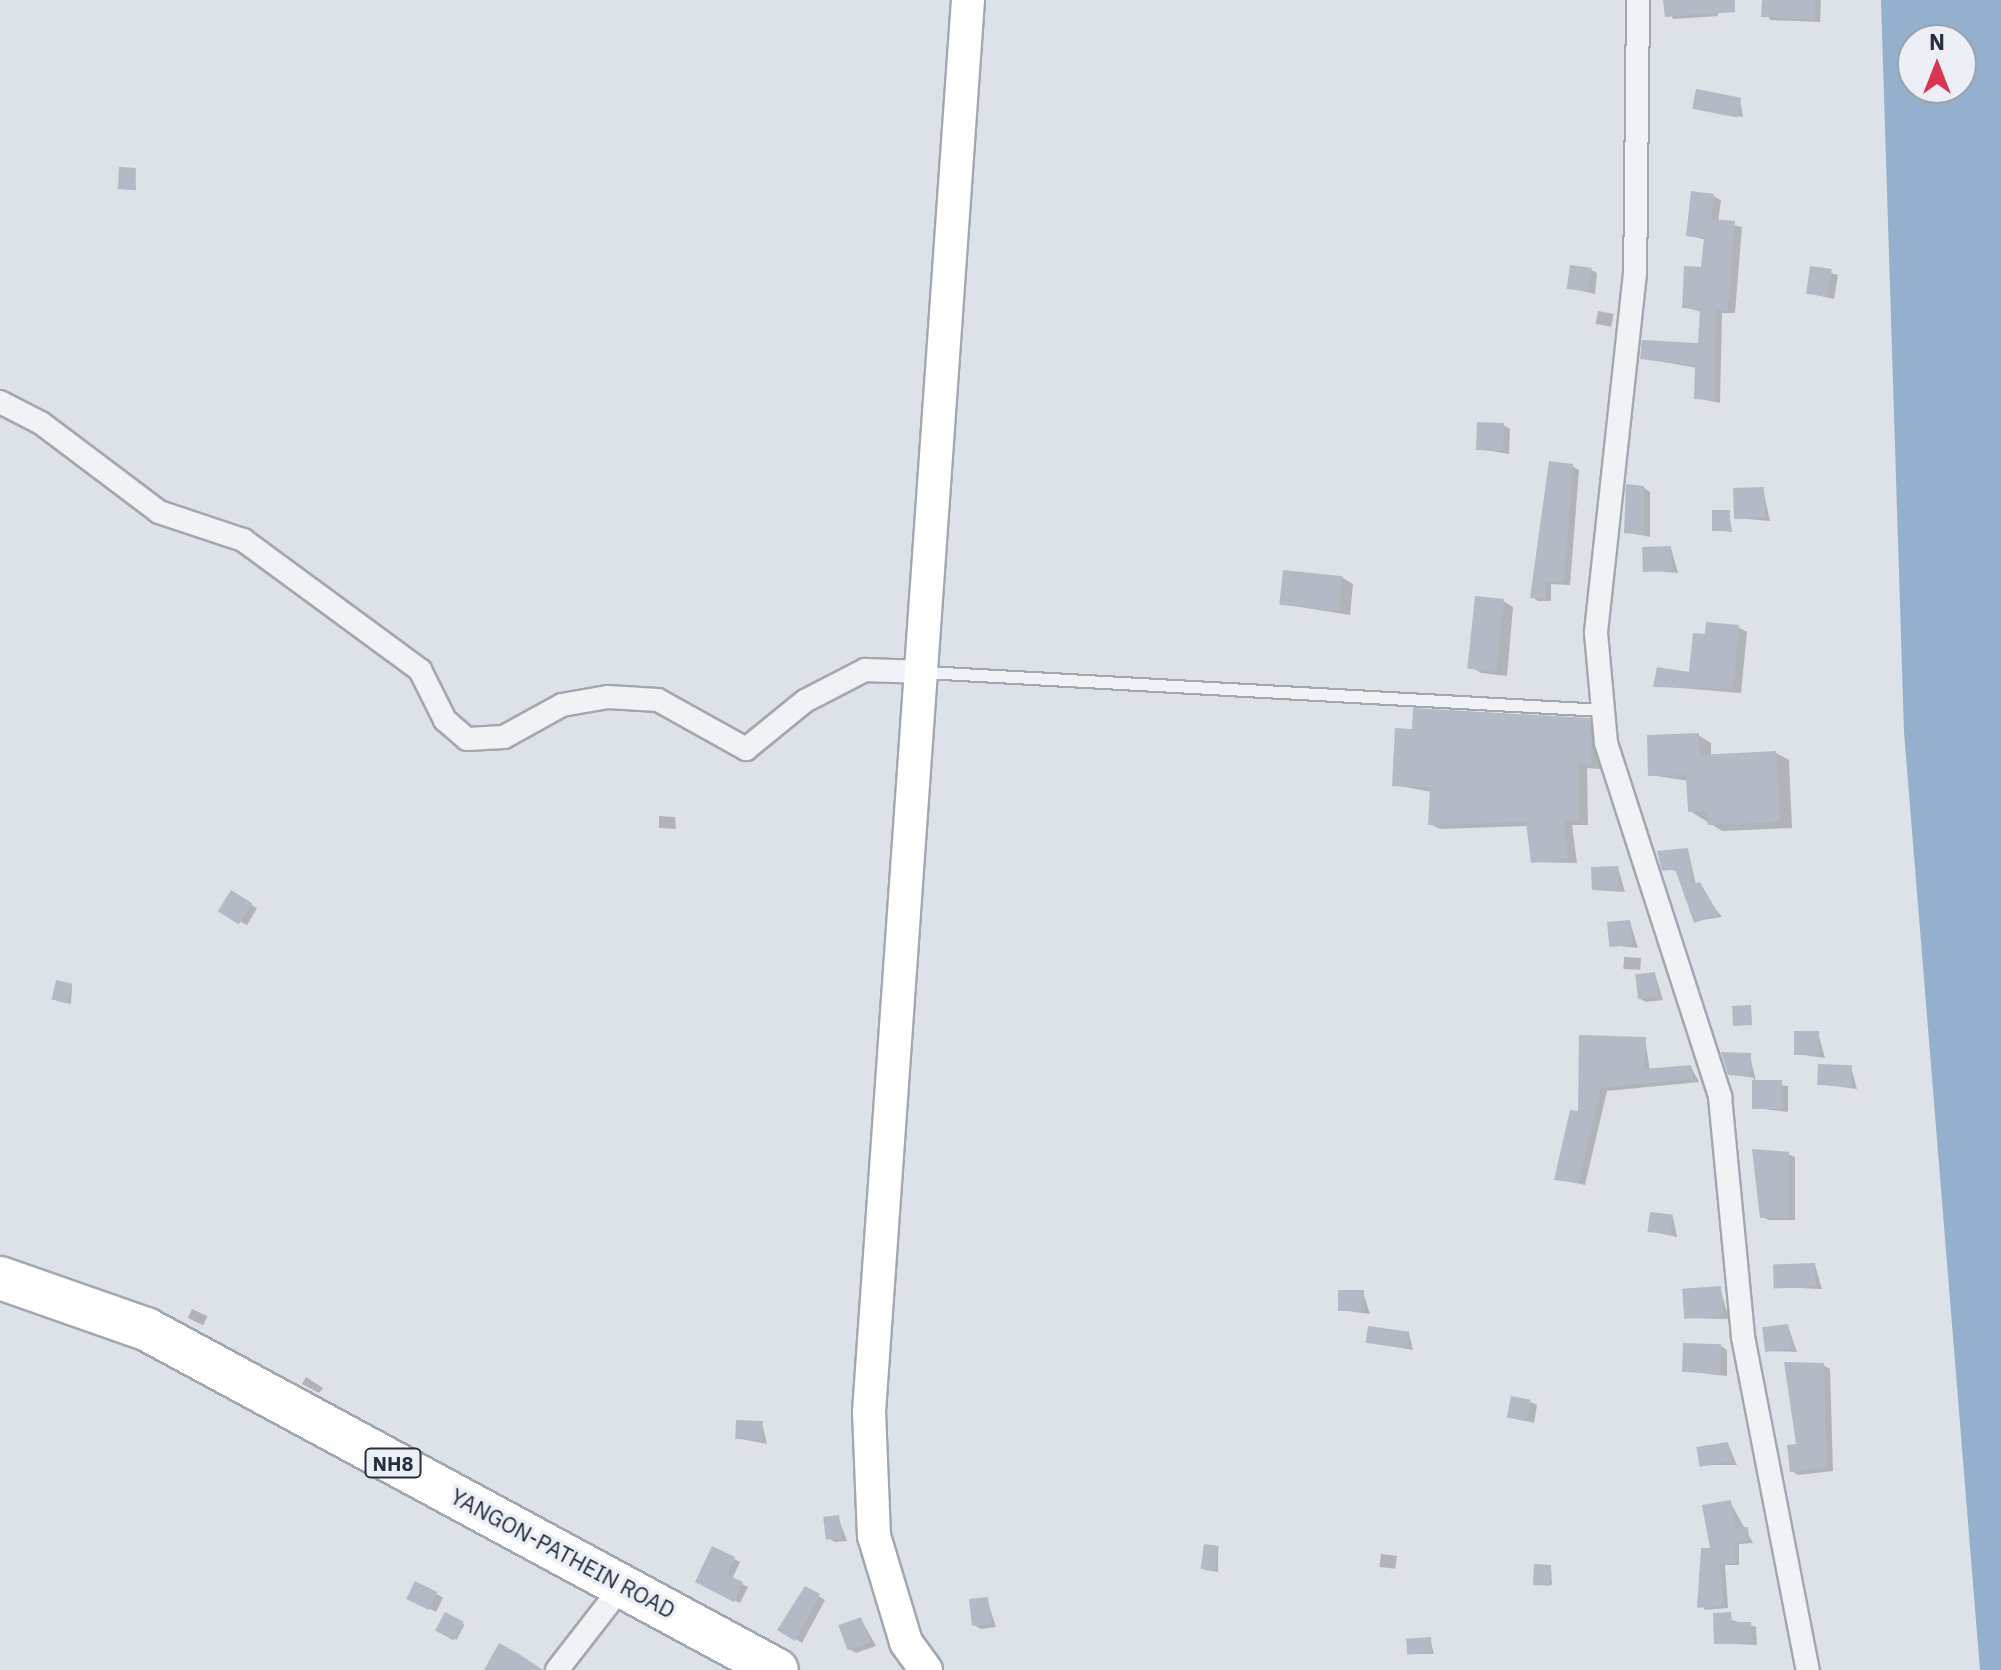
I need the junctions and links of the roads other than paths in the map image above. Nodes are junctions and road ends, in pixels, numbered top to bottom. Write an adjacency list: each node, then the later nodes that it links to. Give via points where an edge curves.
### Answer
1 (968, 0): 4 (street)
2 (1638, 0): 5 (street, via 1635,273 1596,633)
3 (0, 402): 4 (street, via 41,423 159,512 243,540 420,670 445,720 467,739 504,737 562,705 621,698 658,700 746,749 805,701 865,670)
4 (923, 672): 5 (lane); 10 (street, via 869,1412 874,1536 906,1642)
5 (1603, 710): 11 (street, via 1606,743 1720,1097 1743,1337)
6 (0, 1278): 7 (highway, YANGON-PATHEIN ROAD / NH8, via 146,1329)
7 (624, 1584): 8 (street); 9 (highway, YANGON-PATHEIN ROAD / NH8)
8 (557, 1670)
9 (777, 1670)
10 (926, 1670)
11 (1808, 1670)

